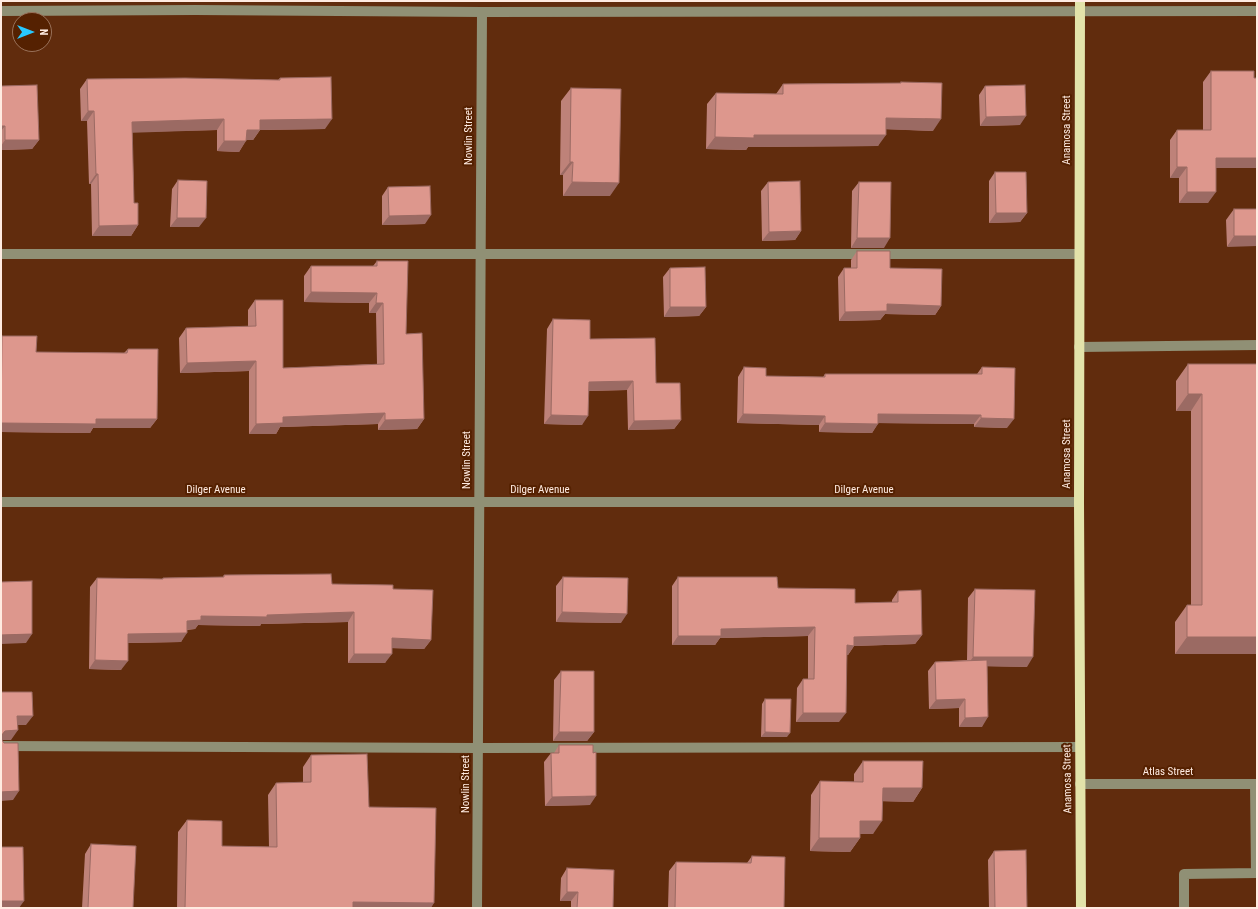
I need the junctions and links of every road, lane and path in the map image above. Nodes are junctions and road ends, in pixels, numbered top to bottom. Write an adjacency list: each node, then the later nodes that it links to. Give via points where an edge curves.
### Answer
1 (195, 6): 3 (street); 5 (street)
2 (1080, 6): 4 (street); 5 (street); 8 (main road, Anamosa Street)
3 (1, 11)
4 (1257, 11)
5 (482, 12): 7 (street, Nowlin Street)
6 (1, 254): 7 (street)
7 (480, 254): 8 (street); 12 (street, Nowlin Street)
8 (1079, 254): 10 (main road, Anamosa Street)
9 (1257, 345): 10 (street)
10 (1079, 347): 13 (main road, Anamosa Street)
11 (1, 502): 12 (street, Dilger Avenue)
12 (479, 502): 13 (street, Dilger Avenue); 16 (street, Nowlin Street)
13 (1079, 502): 15 (main road, Anamosa Street)
14 (1, 746): 16 (street)
15 (1080, 747): 16 (street); 17 (main road, Anamosa Street)
16 (478, 748): 20 (street, Nowlin Street)
17 (1080, 784): 18 (street, Atlas Street); 21 (main road, Anamosa Street)
18 (1256, 784): 19 (street)
19 (1257, 873): 22 (street, via 1184,874)
20 (477, 908)
21 (1081, 908)
22 (1184, 908)

